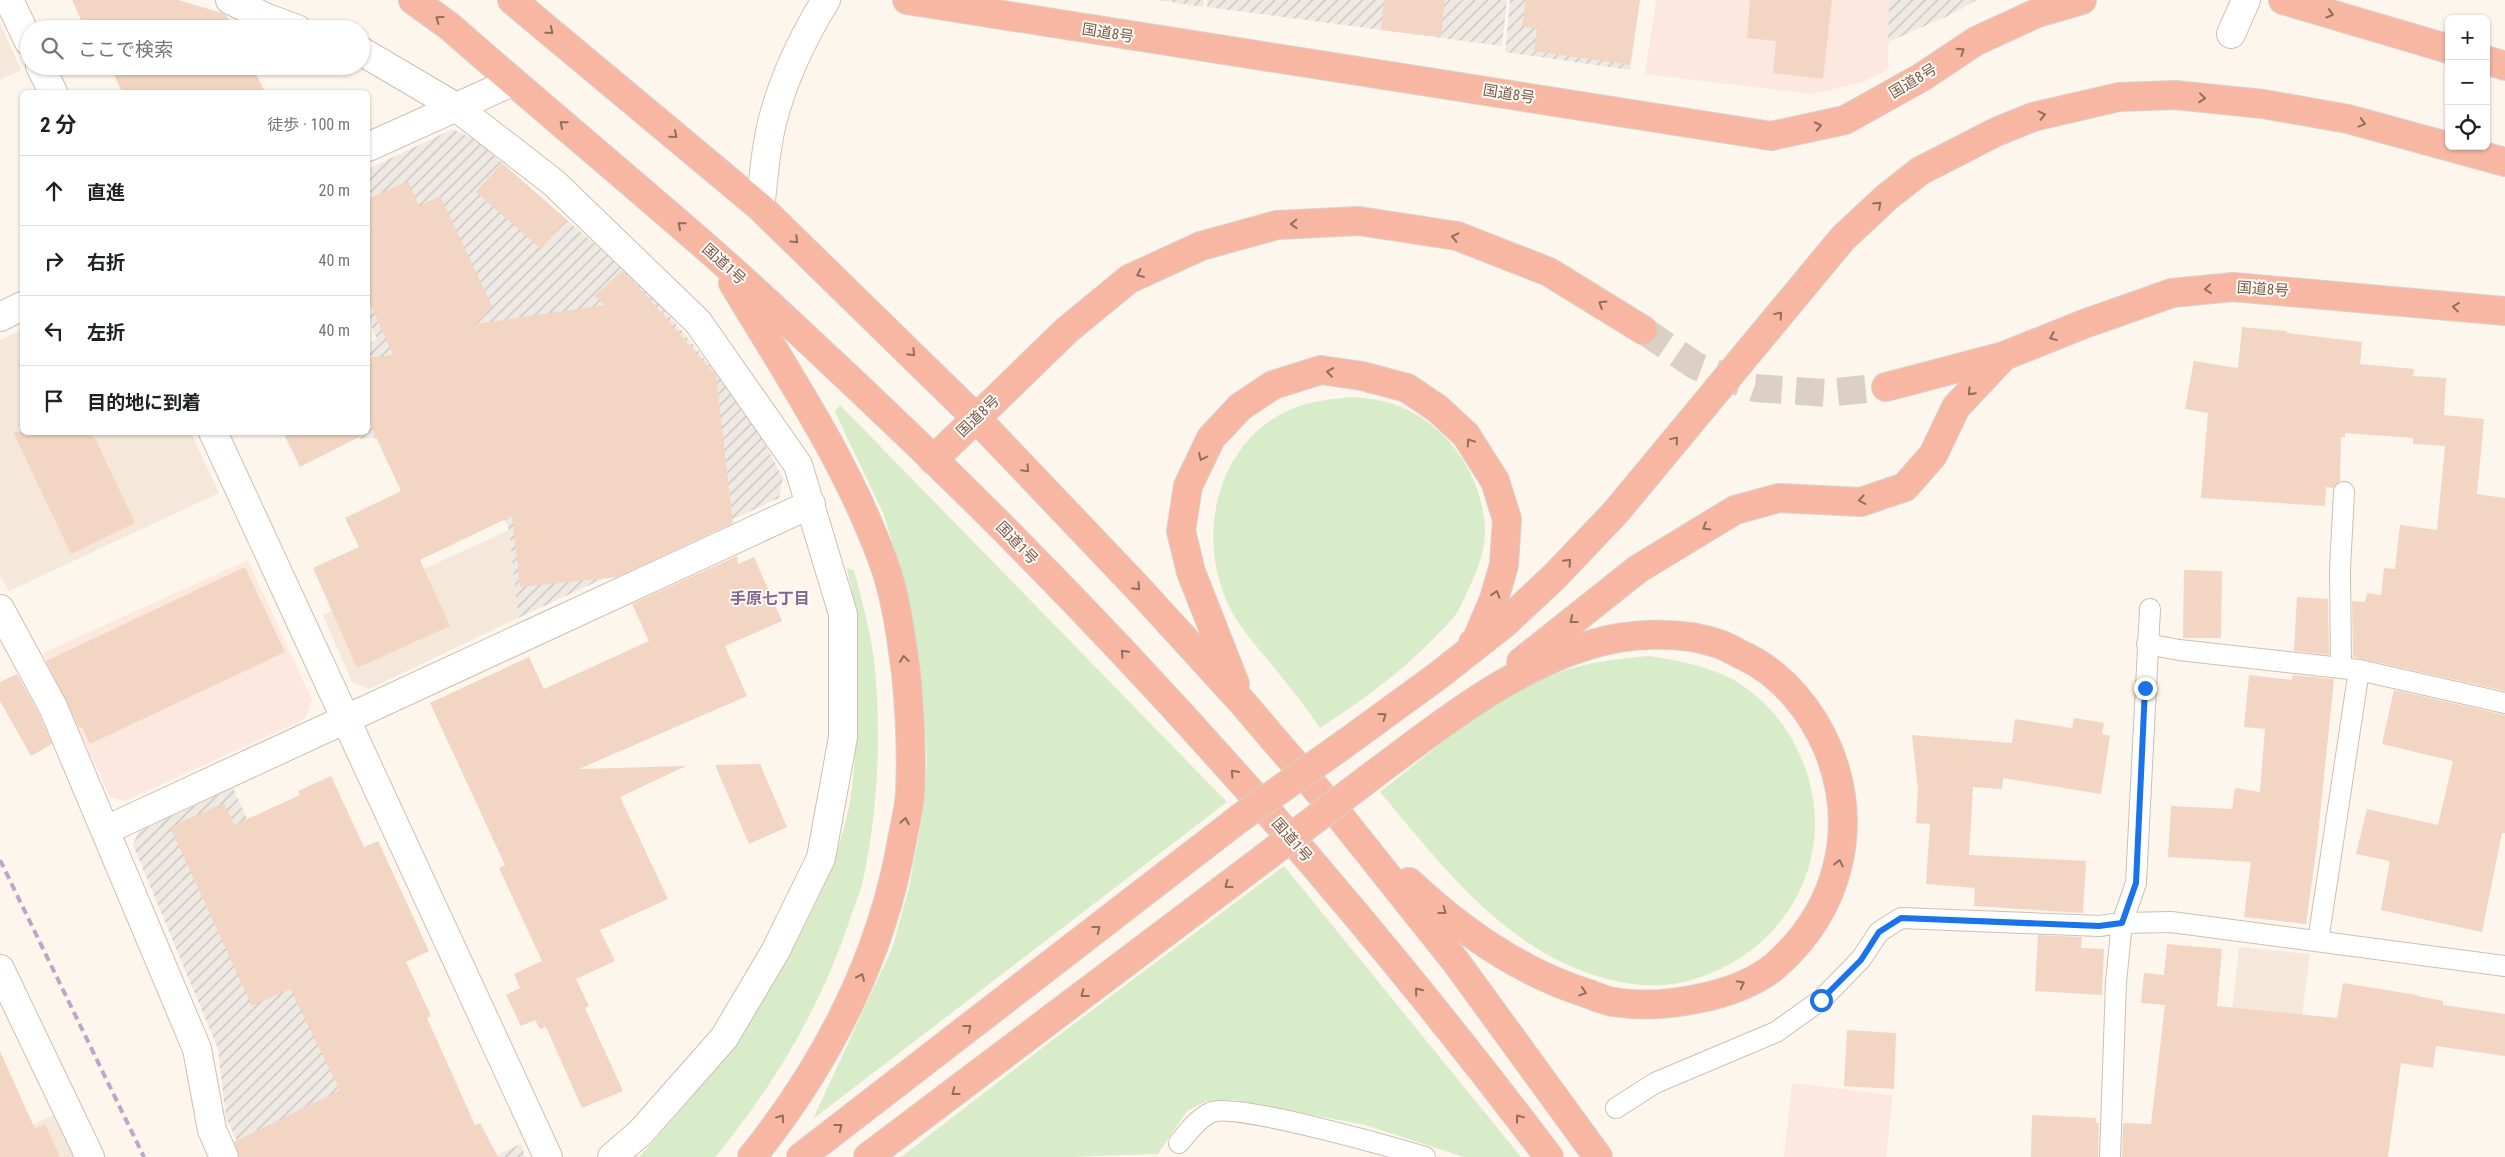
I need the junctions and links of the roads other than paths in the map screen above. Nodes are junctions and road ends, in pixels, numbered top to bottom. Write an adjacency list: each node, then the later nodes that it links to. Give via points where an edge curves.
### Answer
1 (9, 0): 11 (street)
2 (230, 0): 10 (street)
3 (413, 0): 18 (highway, 国道1号, one-way to 3, via 450,26)
4 (512, 0): 23 (highway, one-way to 23)
5 (826, 0): 23 (street, via 789,69 772,124)
6 (907, 0): 7 (highway, 国道8号, one-way to 7, via 1771,136 1845,120 1922,77 1976,41 2037,13)
7 (2082, 0)
8 (2246, 0): 12 (street)
9 (2283, 0): 13 (highway, one-way to 13)
10 (272, 20)
11 (20, 23)
12 (2231, 34)
13 (2445, 48)
14 (370, 56): 20 (street)
15 (2490, 61): 16 (highway)
16 (2505, 66)
17 (44, 75): 19 (street)
18 (512, 82): 20 (street); 24 (highway, 国道1号, one-way to 18)
19 (52, 90)
20 (456, 107): 21 (street); 35 (street, via 554,183 698,322 798,465)
21 (370, 146)
22 (2505, 162): 40 (highway, one-way to 22, via 1505,623 1615,513 1843,238 1920,171 1996,132 2032,117 2119,97 2175,95 2262,104 2348,119)
23 (760, 207): 31 (highway, one-way to 31)
24 (718, 257): 33 (highway, 国道1号); 57 (highway, one-way to 24, via 809,1079 844,1015 875,946 896,874 910,795 910,714 902,639 884,564 856,493)
25 (20, 307): 27 (street)
26 (2505, 311): 29 (highway, 国道8号, one-way to 29, via 2233,286 2172,293)
27 (0, 317)
28 (1643, 330): 31 (highway, 国道8号, one-way to 31, via 1549,272 1457,236 1359,221 1277,224 1201,246 1129,279 1067,330)
29 (2004, 356): 30 (highway, 国道8号); 43 (highway, one-way to 43, via 1956,407 1933,455 1905,487 1861,502 1779,498 1735,510 1638,569)
30 (1886, 387)
31 (976, 418): 33 (highway, 国道8号); 41 (highway, one-way to 41)
32 (214, 435): 44 (street)
33 (933, 460): 61 (highway, 国道1号, one-way to 33, via 1310,859 1114,642)
34 (2344, 492): 39 (lane, via 2340,569)
35 (811, 504): 44 (street); 56 (street, via 843,614 843,737 821,858 775,952 724,1038 640,1132)
36 (2150, 609): 38 (lane)
37 (0, 610): 46 (street, via 53,708)
38 (2148, 644): 39 (lane); 47 (lane, via 2136,883)
39 (2350, 669): 42 (lane); 48 (lane)
40 (1439, 675): 41 (highway, one-way to 41, via 1477,639 1504,565 1507,519 1495,482 1466,435 1438,409 1407,388 1362,376 1321,370 1274,385 1240,407 1211,438 1188,486 1181,531 1189,564); 58 (highway, one-way to 40, bridge, via 1240,818)
41 (1242, 702): 45 (highway)
42 (2505, 703)
43 (1467, 705): 45 (highway, one-way to 43, via 1428,900 1476,936 1529,969 1614,1002 1670,1003 1735,988 1773,968 1805,934 1826,900 1840,864 1844,822 1838,774 1821,733 1794,694 1760,664 1717,643 1672,635 1632,636 1590,644 1548,660); 59 (highway, one-way to 59, bridge)
44 (346, 718): 46 (street); 55 (street)
45 (1342, 819): 62 (highway, via 1456,962)
46 (106, 830): 54 (street, via 197,1049 212,1130)
47 (2122, 923): 48 (lane, via 2170,922); 51 (lane, via 2099,926 1901,918 1879,932 1861,960 1821,1000 1776,1032 1655,1083); 63 (lane, via 2116,982)
48 (2318, 941): 49 (lane)
49 (2505, 966)
50 (0, 968): 53 (street)
51 (1616, 1108)
52 (1179, 1144): 60 (lane, via 1191,1128 1212,1112 1238,1111)
53 (90, 1157)
54 (224, 1157)
55 (548, 1157)
56 (612, 1157)
57 (752, 1157)
58 (801, 1157)
59 (868, 1157)
60 (1425, 1157)
61 (1549, 1157)
62 (1598, 1157)
63 (2110, 1157)

